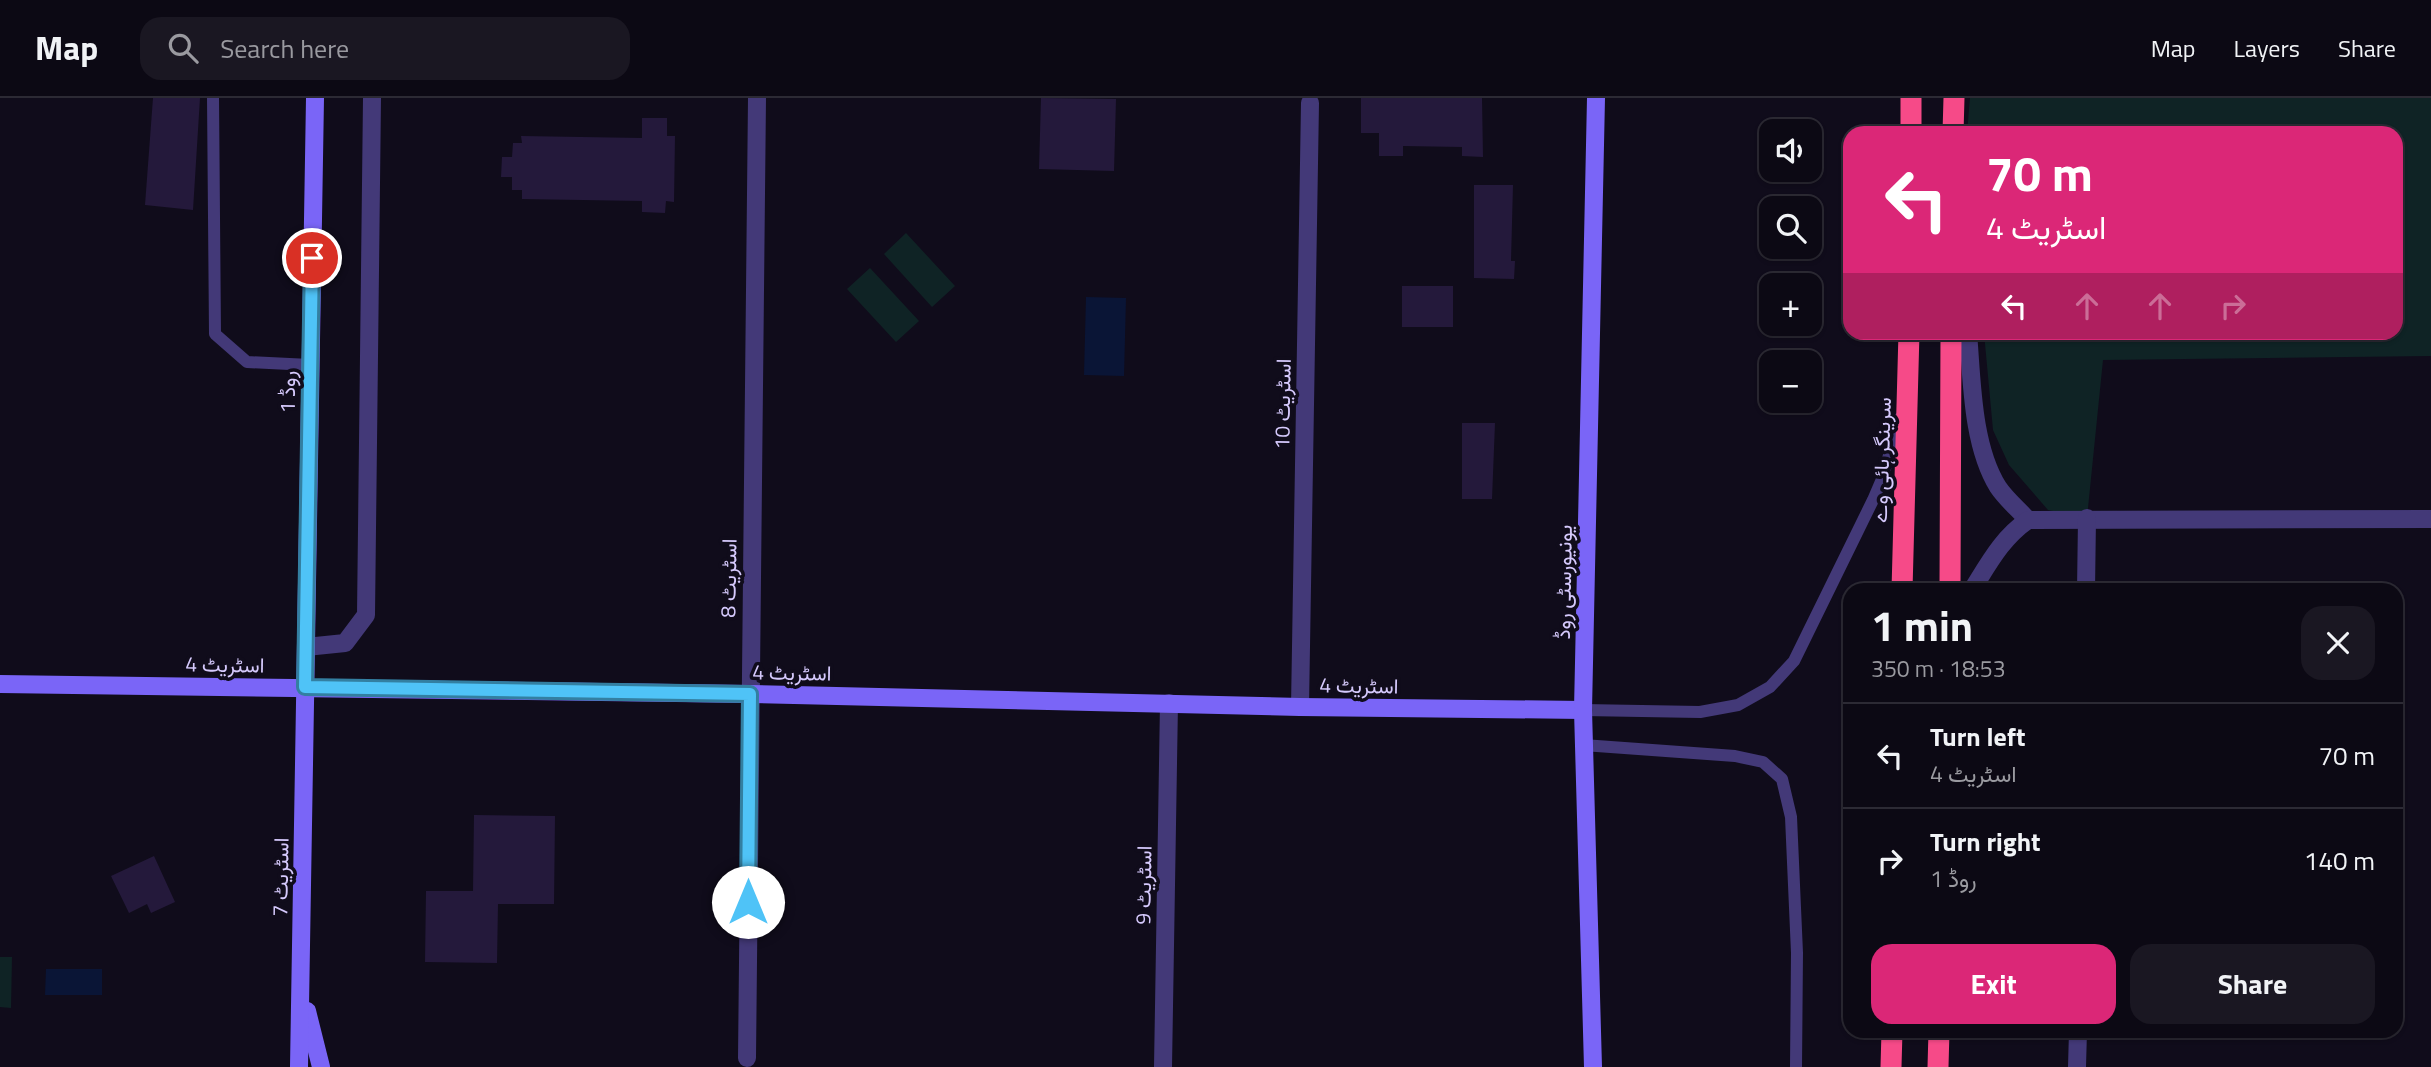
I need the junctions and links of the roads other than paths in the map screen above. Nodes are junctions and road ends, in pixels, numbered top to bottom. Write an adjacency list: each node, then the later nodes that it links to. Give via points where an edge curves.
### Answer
1 (213, 98): 14 (lane, via 215,334 247,362)
2 (315, 98): 14 (street, روڈ 1)
3 (372, 98): 23 (street, via 366,615 345,643)
4 (757, 98): 26 (street, اسٹریٹ 8)
5 (1596, 98): 29 (street, یونیورسٹی روڈ)
6 (1911, 98): 9 (highway)
7 (1954, 98): 10 (highway)
8 (1310, 103): 28 (street, اسٹریٹ 10)
9 (1911, 126)
10 (1953, 126)
11 (1909, 340): 15 (highway, سرینگر ہائی وے)
12 (1951, 340): 20 (highway)
13 (1969, 340): 18 (street, via 1979,436 1987,464 1998,487)
14 (310, 365): 23 (street, روڈ 1)
15 (1908, 390): 19 (highway, سرینگر ہائی وے); 29 (lane, via 1873,499 1794,661 1770,687 1738,705 1700,712)
16 (2087, 518): 17 (street); 18 (street); 22 (street)
17 (2431, 519)
18 (2028, 520): 21 (street, via 2000,545)
19 (1902, 583)
20 (1950, 583)
21 (1976, 583)
22 (2086, 583)
23 (306, 647): 25 (street, روڈ 1)
24 (0, 684): 25 (street, اسٹریٹ 4)
25 (305, 687): 26 (street, اسٹریٹ 4); 31 (street, اسٹریٹ 7)
26 (750, 694): 27 (street, اسٹریٹ 4); 35 (street, اسٹریٹ 8)
27 (1169, 703): 28 (street, اسٹریٹ 4); 38 (street, اسٹریٹ 9)
28 (1300, 707): 29 (street, اسٹریٹ 4)
29 (1583, 710): 30 (street, یونیورسٹی روڈ)
30 (1583, 745): 39 (street, یونیورسٹی روڈ); 40 (lane, via 1735,756 1763,762 1782,779 1791,817)
31 (301, 988): 36 (street, اسٹریٹ 7); 37 (street)
32 (1892, 1038): 41 (highway)
33 (1939, 1038): 42 (highway)
34 (2078, 1038): 43 (street)
35 (747, 1058)
36 (299, 1067)
37 (321, 1067)
38 (1163, 1067)
39 (1593, 1067)
40 (1796, 1067)
41 (1891, 1067)
42 (1938, 1067)
43 (2077, 1067)

